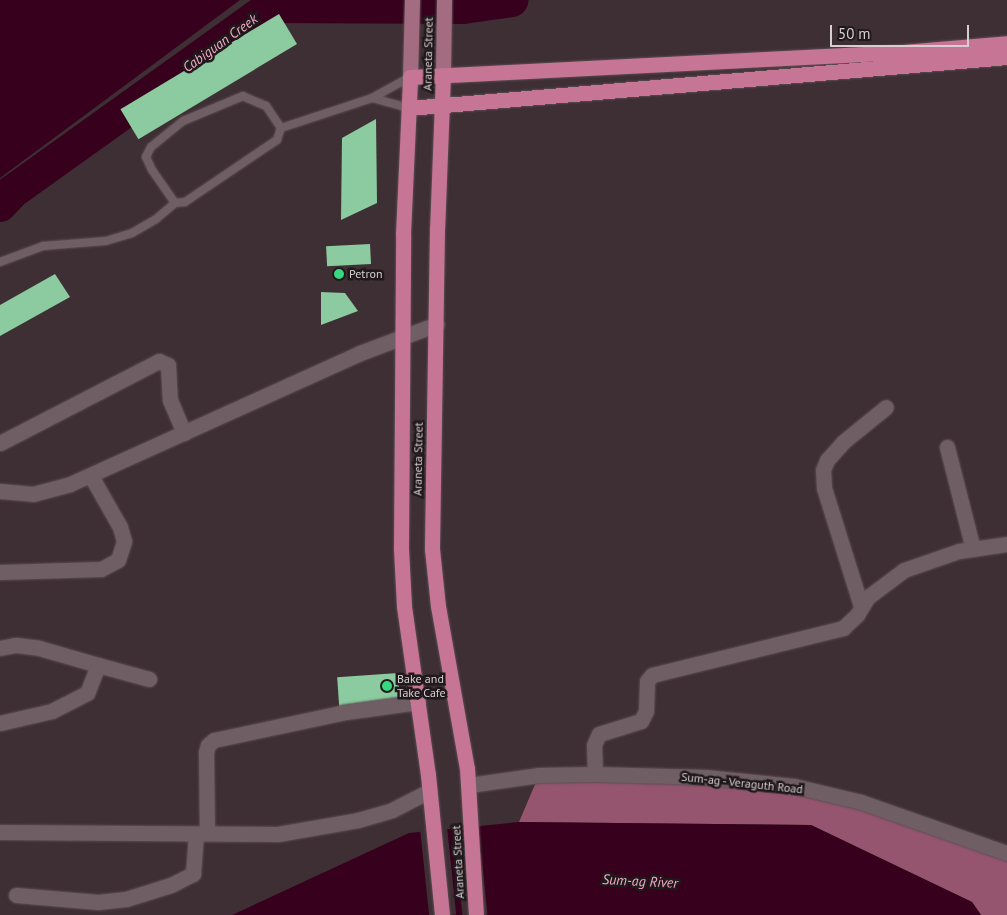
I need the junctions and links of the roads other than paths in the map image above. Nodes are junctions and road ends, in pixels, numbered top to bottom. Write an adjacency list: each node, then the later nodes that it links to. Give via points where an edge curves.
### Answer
1 (412, 0): 6 (main road, Araneta Street)
2 (444, 0): 5 (main road, Araneta Street)
3 (1007, 43): 5 (highway, via 903,52)
4 (1007, 57): 8 (highway)
5 (443, 75): 6 (highway); 8 (highway, Araneta Street)
6 (410, 77): 7 (lane); 9 (highway, Araneta Street)
7 (372, 98): 9 (lane); 10 (lane)
8 (442, 104): 9 (highway); 13 (highway, Araneta Street)
9 (409, 108): 14 (highway, Araneta Street)
10 (281, 128): 11 (lane, via 277,140 255,156 185,202); 11 (lane, via 266,106 244,96 169,130 151,147 146,157)
11 (175, 202): 12 (lane, via 156,219 132,233 93,243 43,246)
12 (0, 262)
13 (437, 324): 14 (street); 31 (highway, Araneta Street, via 432,549 438,606)
14 (402, 335): 16 (street); 28 (highway, Araneta Street, via 401,548 404,606)
15 (886, 407): 24 (street, via 843,442 827,460 823,470 824,488)
16 (184, 433): 17 (street, via 170,400 168,365 159,361); 19 (street)
17 (0, 443)
18 (947, 447): 22 (street)
19 (91, 476): 20 (street, via 48,491); 23 (street, via 120,527 123,552 118,560 101,569)
20 (0, 492)
21 (1007, 544): 22 (street)
22 (973, 549): 24 (street, via 904,570)
23 (0, 572)
24 (861, 606): 30 (street, via 857,615 843,628 652,675 648,680 646,712 641,721 599,734 594,745)
25 (0, 648): 26 (street, via 16,645 39,648)
26 (98, 665): 27 (street); 29 (street, via 87,693 52,710)
27 (149, 679)
28 (418, 702): 32 (highway, Araneta Street); 34 (street, via 346,712 212,742 206,752)
29 (0, 722)
30 (595, 774): 31 (street, Sum-ag - Veraguth Road, via 539,775); 35 (street, Sum-ag - Veraguth Road, via 706,777 794,786 861,802)
31 (468, 785): 38 (highway, Araneta Street)
32 (429, 792): 34 (street, via 392,810 322,827 278,834); 37 (highway, Araneta Street)
33 (0, 832): 34 (street)
34 (202, 833): 36 (street, via 193,874 171,885 126,899 98,902)
35 (1007, 853)
36 (16, 895)
37 (442, 915)
38 (476, 915)

